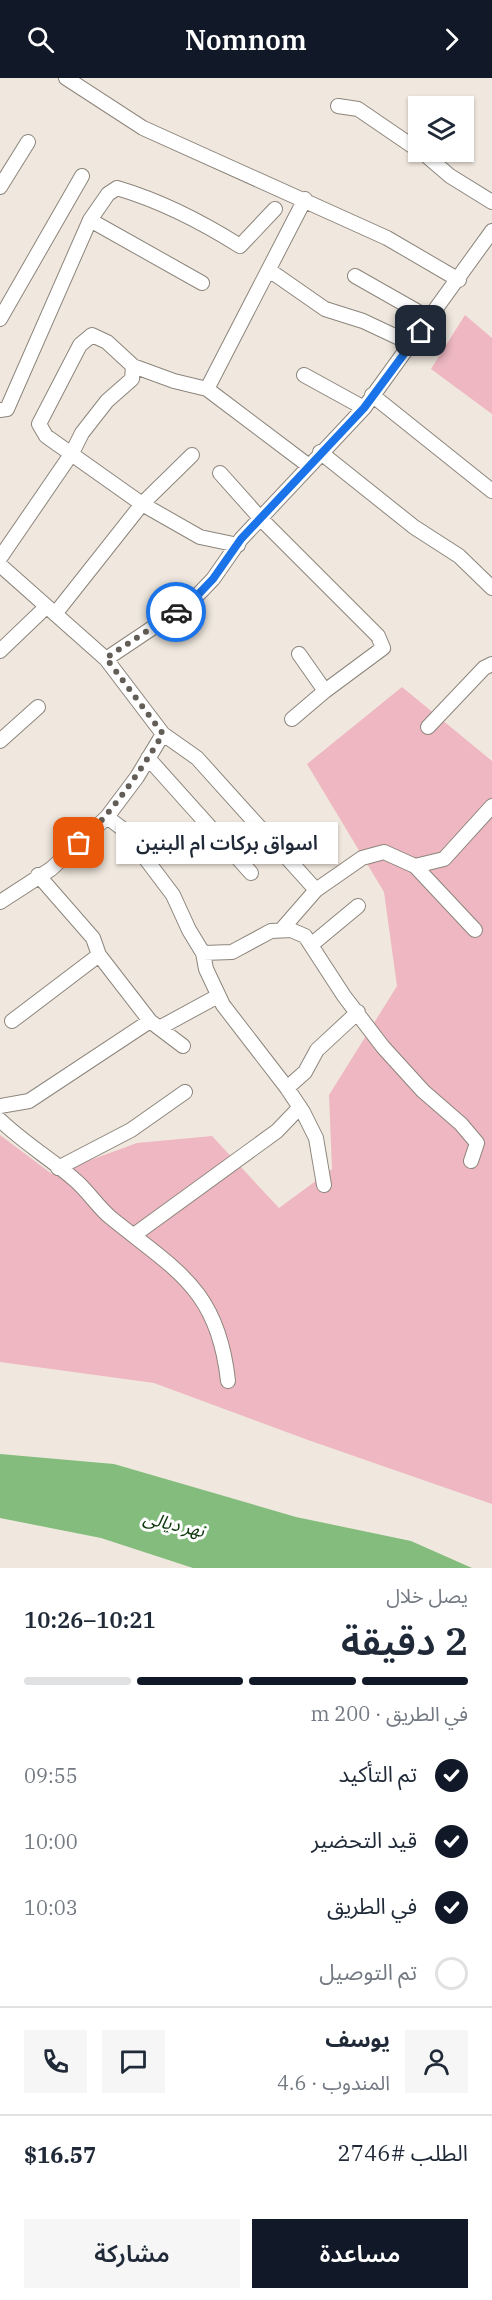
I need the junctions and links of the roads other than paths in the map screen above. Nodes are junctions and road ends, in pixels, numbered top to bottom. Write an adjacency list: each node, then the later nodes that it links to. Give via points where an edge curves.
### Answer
1 (66, 78): 8 (street, via 143,128)
2 (338, 106): 4 (street, via 358,109)
3 (28, 142): 7 (street)
4 (408, 143)
5 (433, 162): 9 (street)
6 (82, 176): 18 (street)
7 (0, 187)
8 (305, 199): 13 (street); 15 (street, via 387,238)
9 (492, 202)
10 (275, 209): 11 (street, via 240,246 188,216 117,188 108,194)
11 (90, 220): 16 (street); 25 (street, via 7,409)
12 (492, 231): 15 (street)
13 (269, 270): 19 (street, via 325,309 363,321); 22 (street)
14 (355, 276): 17 (street)
15 (459, 280): 17 (street)
16 (202, 283)
17 (429, 318): 19 (street)
18 (0, 319)
19 (412, 344): 23 (street)
20 (133, 366): 22 (street); 27 (street, via 132,379 107,401); 27 (street, via 107,342 92,335 80,345 39,424 46,436)
21 (304, 375): 24 (street)
22 (207, 389): 29 (street)
23 (372, 395): 24 (street); 31 (street)
24 (364, 408): 26 (street)
25 (0, 410)
26 (320, 452): 29 (street); 37 (street, via 414,527 459,556)
27 (72, 453): 32 (street); 35 (street)
28 (192, 455): 32 (street)
29 (309, 466): 33 (street)
30 (220, 473): 33 (street)
31 (492, 491)
32 (142, 504): 34 (street, via 200,537); 38 (street)
33 (261, 519): 34 (street); 43 (street, via 378,636 383,648)
34 (238, 545): 41 (street, via 191,602)
35 (0, 558)
36 (0, 566): 38 (street)
37 (492, 588)
38 (50, 611): 39 (street); 41 (street)
39 (0, 651)
40 (299, 654): 43 (street)
41 (106, 658): 47 (street)
42 (492, 664): 46 (street)
43 (325, 691): 45 (street)
44 (38, 707): 48 (street)
45 (292, 719)
46 (429, 727)
47 (163, 734): 49 (street); 55 (street, via 197,758)
48 (0, 741)
49 (148, 758): 51 (street); 53 (street)
50 (492, 806): 52 (street, via 444,859)
51 (107, 817): 54 (street, via 51,869); 61 (street, via 124,830 173,895)
52 (415, 866): 55 (street, via 384,852 362,858); 59 (street)
53 (251, 873)
54 (38, 875): 56 (street); 62 (street, via 93,938)
55 (316, 890): 58 (street)
56 (0, 902)
57 (358, 906): 60 (street)
58 (282, 929): 60 (street, via 305,936); 61 (street, via 254,938 232,952)
59 (475, 930)
60 (311, 945): 64 (street)
61 (203, 952): 63 (street)
62 (99, 955): 65 (street); 66 (street)
63 (218, 996): 66 (street); 68 (street)
64 (358, 1012): 68 (street, via 317,1050); 73 (street, via 383,1047 477,1143)
65 (12, 1021)
66 (155, 1024): 67 (street); 70 (street, via 28,1101)
67 (183, 1046)
68 (287, 1088): 71 (street)
69 (185, 1092): 74 (street, via 131,1130)
70 (0, 1106)
71 (300, 1107): 75 (street, via 316,1138); 76 (street, via 277,1131)
72 (0, 1120): 74 (street)
73 (471, 1161)
74 (58, 1168): 76 (street, via 76,1181 108,1216)
75 (324, 1185)
76 (134, 1234): 77 (street, via 174,1267 201,1299 224,1346)
77 (228, 1381)

